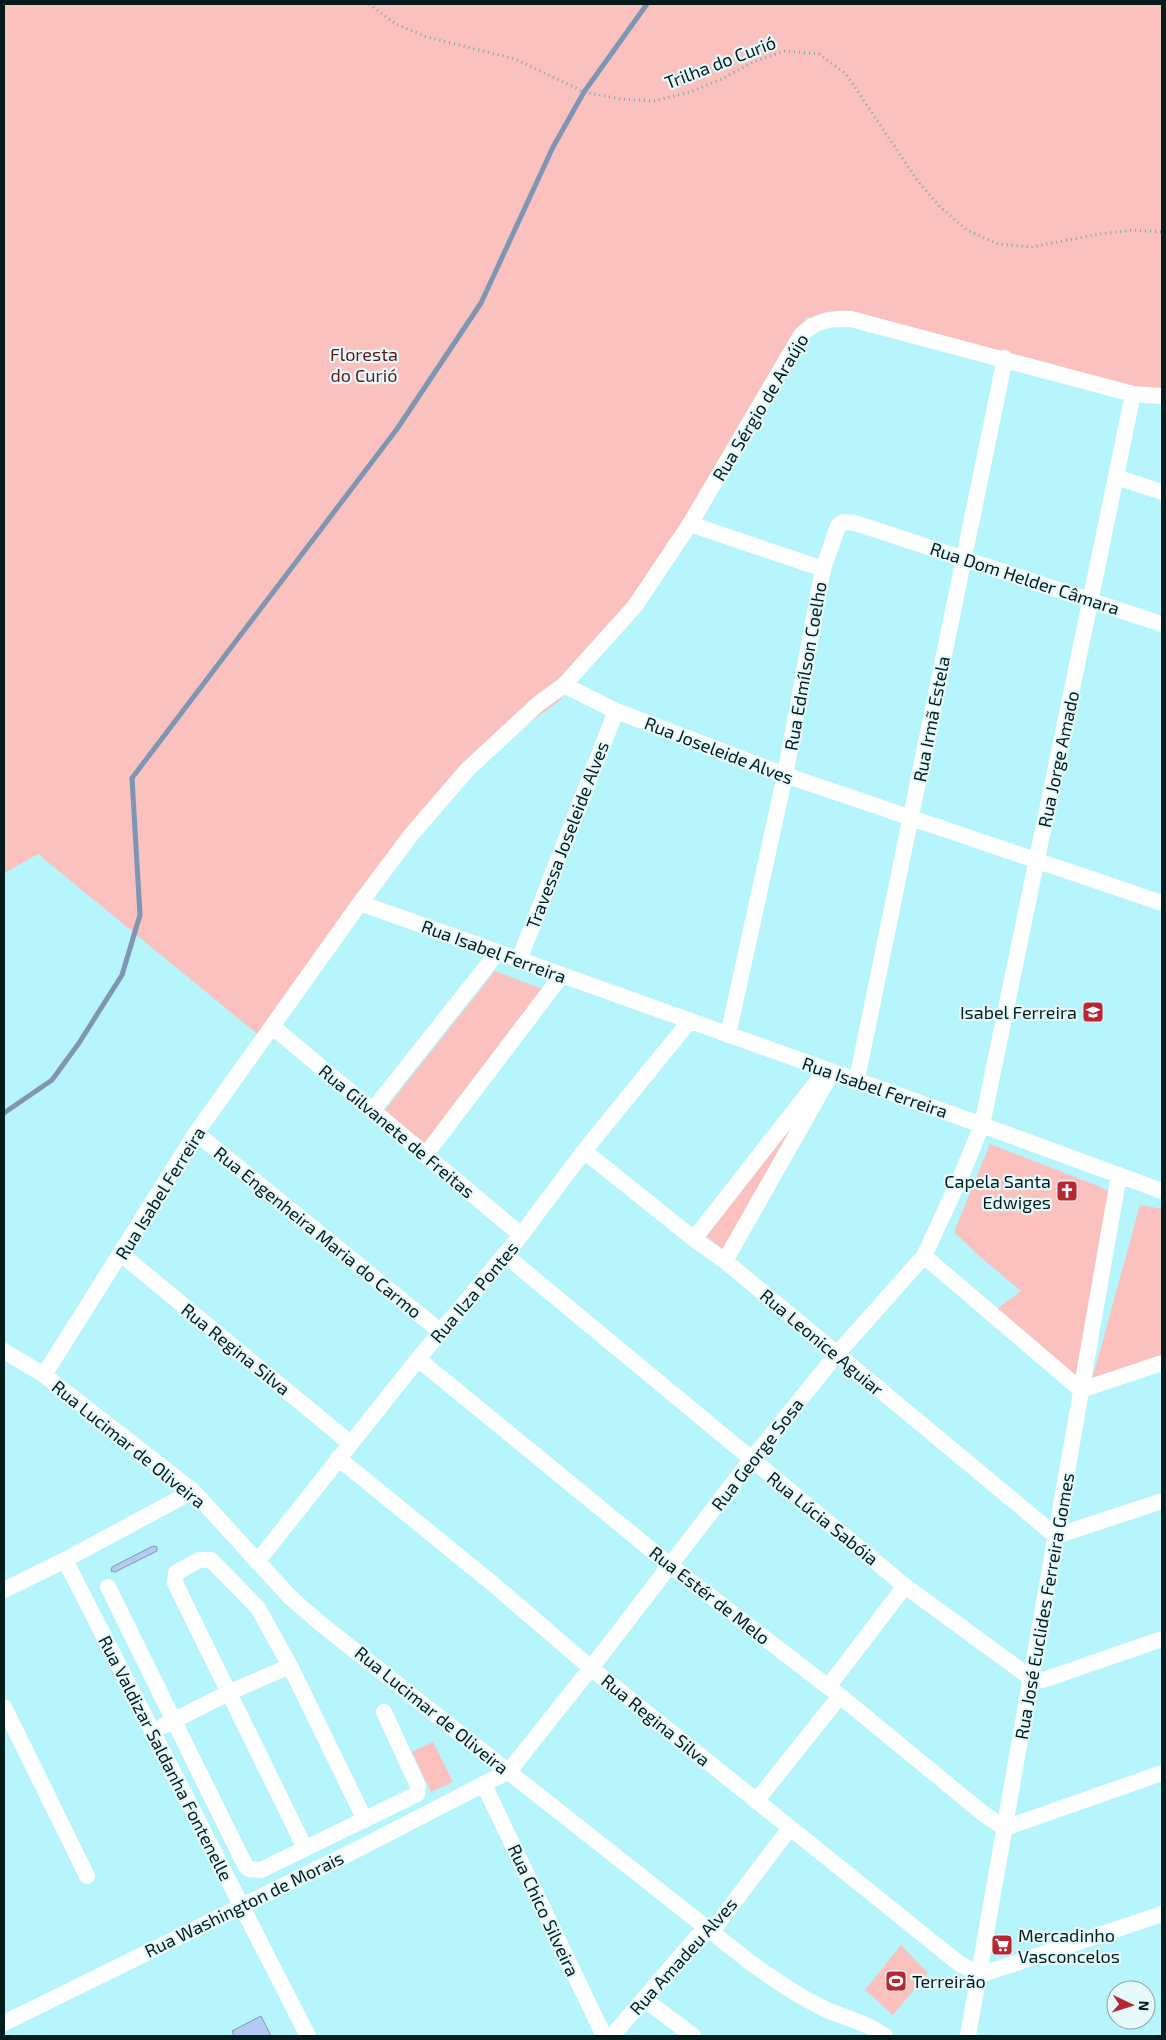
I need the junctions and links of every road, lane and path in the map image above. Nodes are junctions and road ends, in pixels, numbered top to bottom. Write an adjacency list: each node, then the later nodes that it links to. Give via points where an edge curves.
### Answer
1 (369, 4): 2 (path, Trilha do Curió, via 396,24 427,37 515,59 584,92 621,99 655,101 690,92 753,62 785,52 819,54 846,74 917,180 940,207 967,230 998,244 1032,247 1132,230)
2 (1162, 232)
3 (1005, 358): 4 (street, Rua Sérgio de Araújo); 8 (street, Rua Sérgio de Araújo, via 850,319 818,322 801,335); 10 (street, Rua Irmã Estela)
4 (1133, 394): 5 (street, Rua Sérgio de Araújo); 6 (street, Rua Jorge Amado)
5 (1162, 396)
6 (1116, 477): 7 (street); 12 (street, Rua Jorge Amado)
7 (1162, 492)
8 (690, 524): 11 (street); 14 (street, Rua Sérgio de Araújo, via 635,606)
9 (887, 534): 10 (street, Rua Dom Helder Câmara); 11 (street, Rua Edmílson Coelho, via 843,522 838,526)
10 (964, 557): 12 (street, Rua Dom Helder Câmara); 17 (street, Rua Irmã Estela)
11 (823, 569): 16 (street, Rua Edmílson Coelho)
12 (1092, 600): 13 (street, Rua Dom Helder Câmara); 18 (street, Rua Jorge Amado)
13 (1162, 624)
14 (564, 685): 15 (street, Rua Joseleide Alves); 19 (street, via 524,716 467,770)
15 (616, 711): 16 (street, Rua Joseleide Alves); 22 (street, Travessa Joseleide Alves)
16 (785, 775): 17 (street, Rua Joseleide Alves); 26 (street, Rua Edmílson Coelho)
17 (911, 817): 18 (street, Rua Joseleide Alves); 28 (street, Rua Irmã Estela)
18 (1036, 862): 20 (street, Rua Joseleide Alves); 30 (street, Rua Jorge Amado)
19 (360, 903): 21 (street, Rua Isabel Ferreira); 25 (street, Rua Isabel Ferreira, via 302,981)
20 (1162, 903)
21 (498, 952): 22 (street, Rua Isabel Ferreira); 29 (street)
22 (519, 960): 23 (street, Rua Isabel Ferreira)
23 (562, 975): 24 (street, Rua Isabel Ferreira); 33 (street)
24 (689, 1022): 26 (street, Rua Isabel Ferreira); 32 (street, Rua Ilza Pontes)
25 (273, 1027): 29 (street, Rua Gilvanete de Freitas); 31 (street, Rua Isabel Ferreira)
26 (728, 1035): 27 (street, Rua Isabel Ferreira)
27 (829, 1072): 28 (street, Rua Isabel Ferreira); 37 (street); 41 (street)
28 (856, 1079): 30 (street, Rua Isabel Ferreira)
29 (372, 1111): 33 (street, Rua Gilvanete de Freitas)
30 (982, 1124): 34 (street, Rua Isabel Ferreira); 40 (street, Rua George Sosa, via 962,1176)
31 (196, 1132): 38 (street, Rua Isabel Ferreira); 42 (street, Rua Engenheira Maria do Carmo)
32 (584, 1152): 36 (street, Rua Ilza Pontes); 37 (street, Rua Leonice Aguiar)
33 (426, 1154): 36 (street, Rua Gilvanete de Freitas)
34 (1119, 1175): 35 (street, Rua Isabel Ferreira); 48 (street, Rua José Euclides Ferreira Gomes)
35 (1162, 1191)
36 (521, 1236): 39 (street, Rua Ilza Pontes)
37 (694, 1239): 41 (street, Rua Leonice Aguiar)
38 (121, 1254): 47 (street, Rua Isabel Ferreira); 49 (street, Rua Regina Silva)
39 (505, 1255): 42 (street, Rua Ilza Pontes); 51 (street, Rua Lúcia Sabóia)
40 (924, 1256): 44 (street, Rua George Sosa); 48 (street)
41 (725, 1261): 44 (street, Rua Leonice Aguiar)
42 (441, 1332): 45 (street, Rua Ilza Pontes)
43 (4, 1351): 47 (street, Rua Lucimar de Oliveira)
44 (837, 1354): 51 (street, Rua George Sosa); 54 (street, Rua Leonice Aguiar)
45 (418, 1360): 49 (street, Rua Ilza Pontes); 57 (street, Rua Estér de Melo)
46 (1162, 1363): 48 (street)
47 (44, 1375): 52 (street, Rua Lucimar de Oliveira)
48 (1082, 1390): 54 (street, Rua José Euclides Ferreira Gomes)
49 (350, 1443): 50 (street, Rua Ilza Pontes)
50 (338, 1458): 56 (street, Rua Ilza Pontes); 63 (street, Rua Regina Silva)
51 (751, 1460): 57 (street, Rua George Sosa); 58 (street, Rua Lúcia Sabóia)
52 (193, 1491): 55 (street); 56 (street, Rua Lucimar de Oliveira)
53 (1162, 1501): 54 (street)
54 (1056, 1536): 64 (street, Rua José Euclides Ferreira Gomes)
55 (66, 1560): 60 (street); 70 (street, Rua Valdizar Saldanha Fontenelle)
56 (257, 1562): 71 (street, Rua Lucimar de Oliveira, via 321,1624)
57 (671, 1566): 63 (street, Rua George Sosa); 65 (street, Rua Estér de Melo)
58 (905, 1586): 64 (street, Rua Lúcia Sabóia); 65 (street)
59 (108, 1587): 69 (street)
60 (4, 1590)
61 (1161, 1644): 64 (street, via 1052,1677)
62 (290, 1666): 66 (street); 66 (street, via 253,1601 211,1560 199,1560 176,1573 175,1583); 75 (street)
63 (592, 1668): 71 (street, Rua George Sosa); 74 (street, Rua Regina Silva)
64 (1031, 1678): 77 (street, Rua José Euclides Ferreira Gomes)
65 (834, 1691): 74 (street); 77 (street, Rua Estér de Melo)
66 (230, 1692): 69 (street); 78 (street)
67 (4, 1707): 79 (street)
68 (384, 1712): 75 (street, via 418,1790 417,1794)
69 (173, 1721): 70 (street); 78 (street, via 249,1869 261,1870)
70 (152, 1731): 80 (street, Rua Valdizar Saldanha Fontenelle)
71 (509, 1772): 73 (street, Rua Washington de Morais); 82 (street, Rua Lucimar de Oliveira)
72 (1162, 1773): 77 (street)
73 (484, 1785): 80 (street, Rua Washington de Morais); 88 (street, Rua Chico Silveira)
74 (757, 1800): 76 (street, Rua Regina Silva)
75 (365, 1820): 78 (street)
76 (790, 1828): 82 (street, Rua Amadeu Alves); 83 (street, Rua Regina Silva, via 951,1958)
77 (1004, 1828): 83 (street, Rua José Euclides Ferreira Gomes)
78 (305, 1848)
79 (87, 1876)
80 (241, 1904): 85 (street, Rua Washington de Morais); 87 (street, Rua Valdizar Saldanha Fontenelle)
81 (1162, 1914): 83 (street)
82 (712, 1931): 84 (street, Rua Amadeu Alves, via 698,1937); 91 (street, Rua Lucimar de Oliveira, via 786,1988)
83 (979, 1974): 92 (street, Rua José Euclides Ferreira Gomes)
84 (644, 1998): 89 (street, Rua Amadeu Alves); 90 (street)
85 (4, 2024): 86 (street)
86 (9, 2036)
87 (308, 2036)
88 (604, 2036)
89 (612, 2036)
90 (693, 2036)
91 (885, 2036)
92 (968, 2036)

